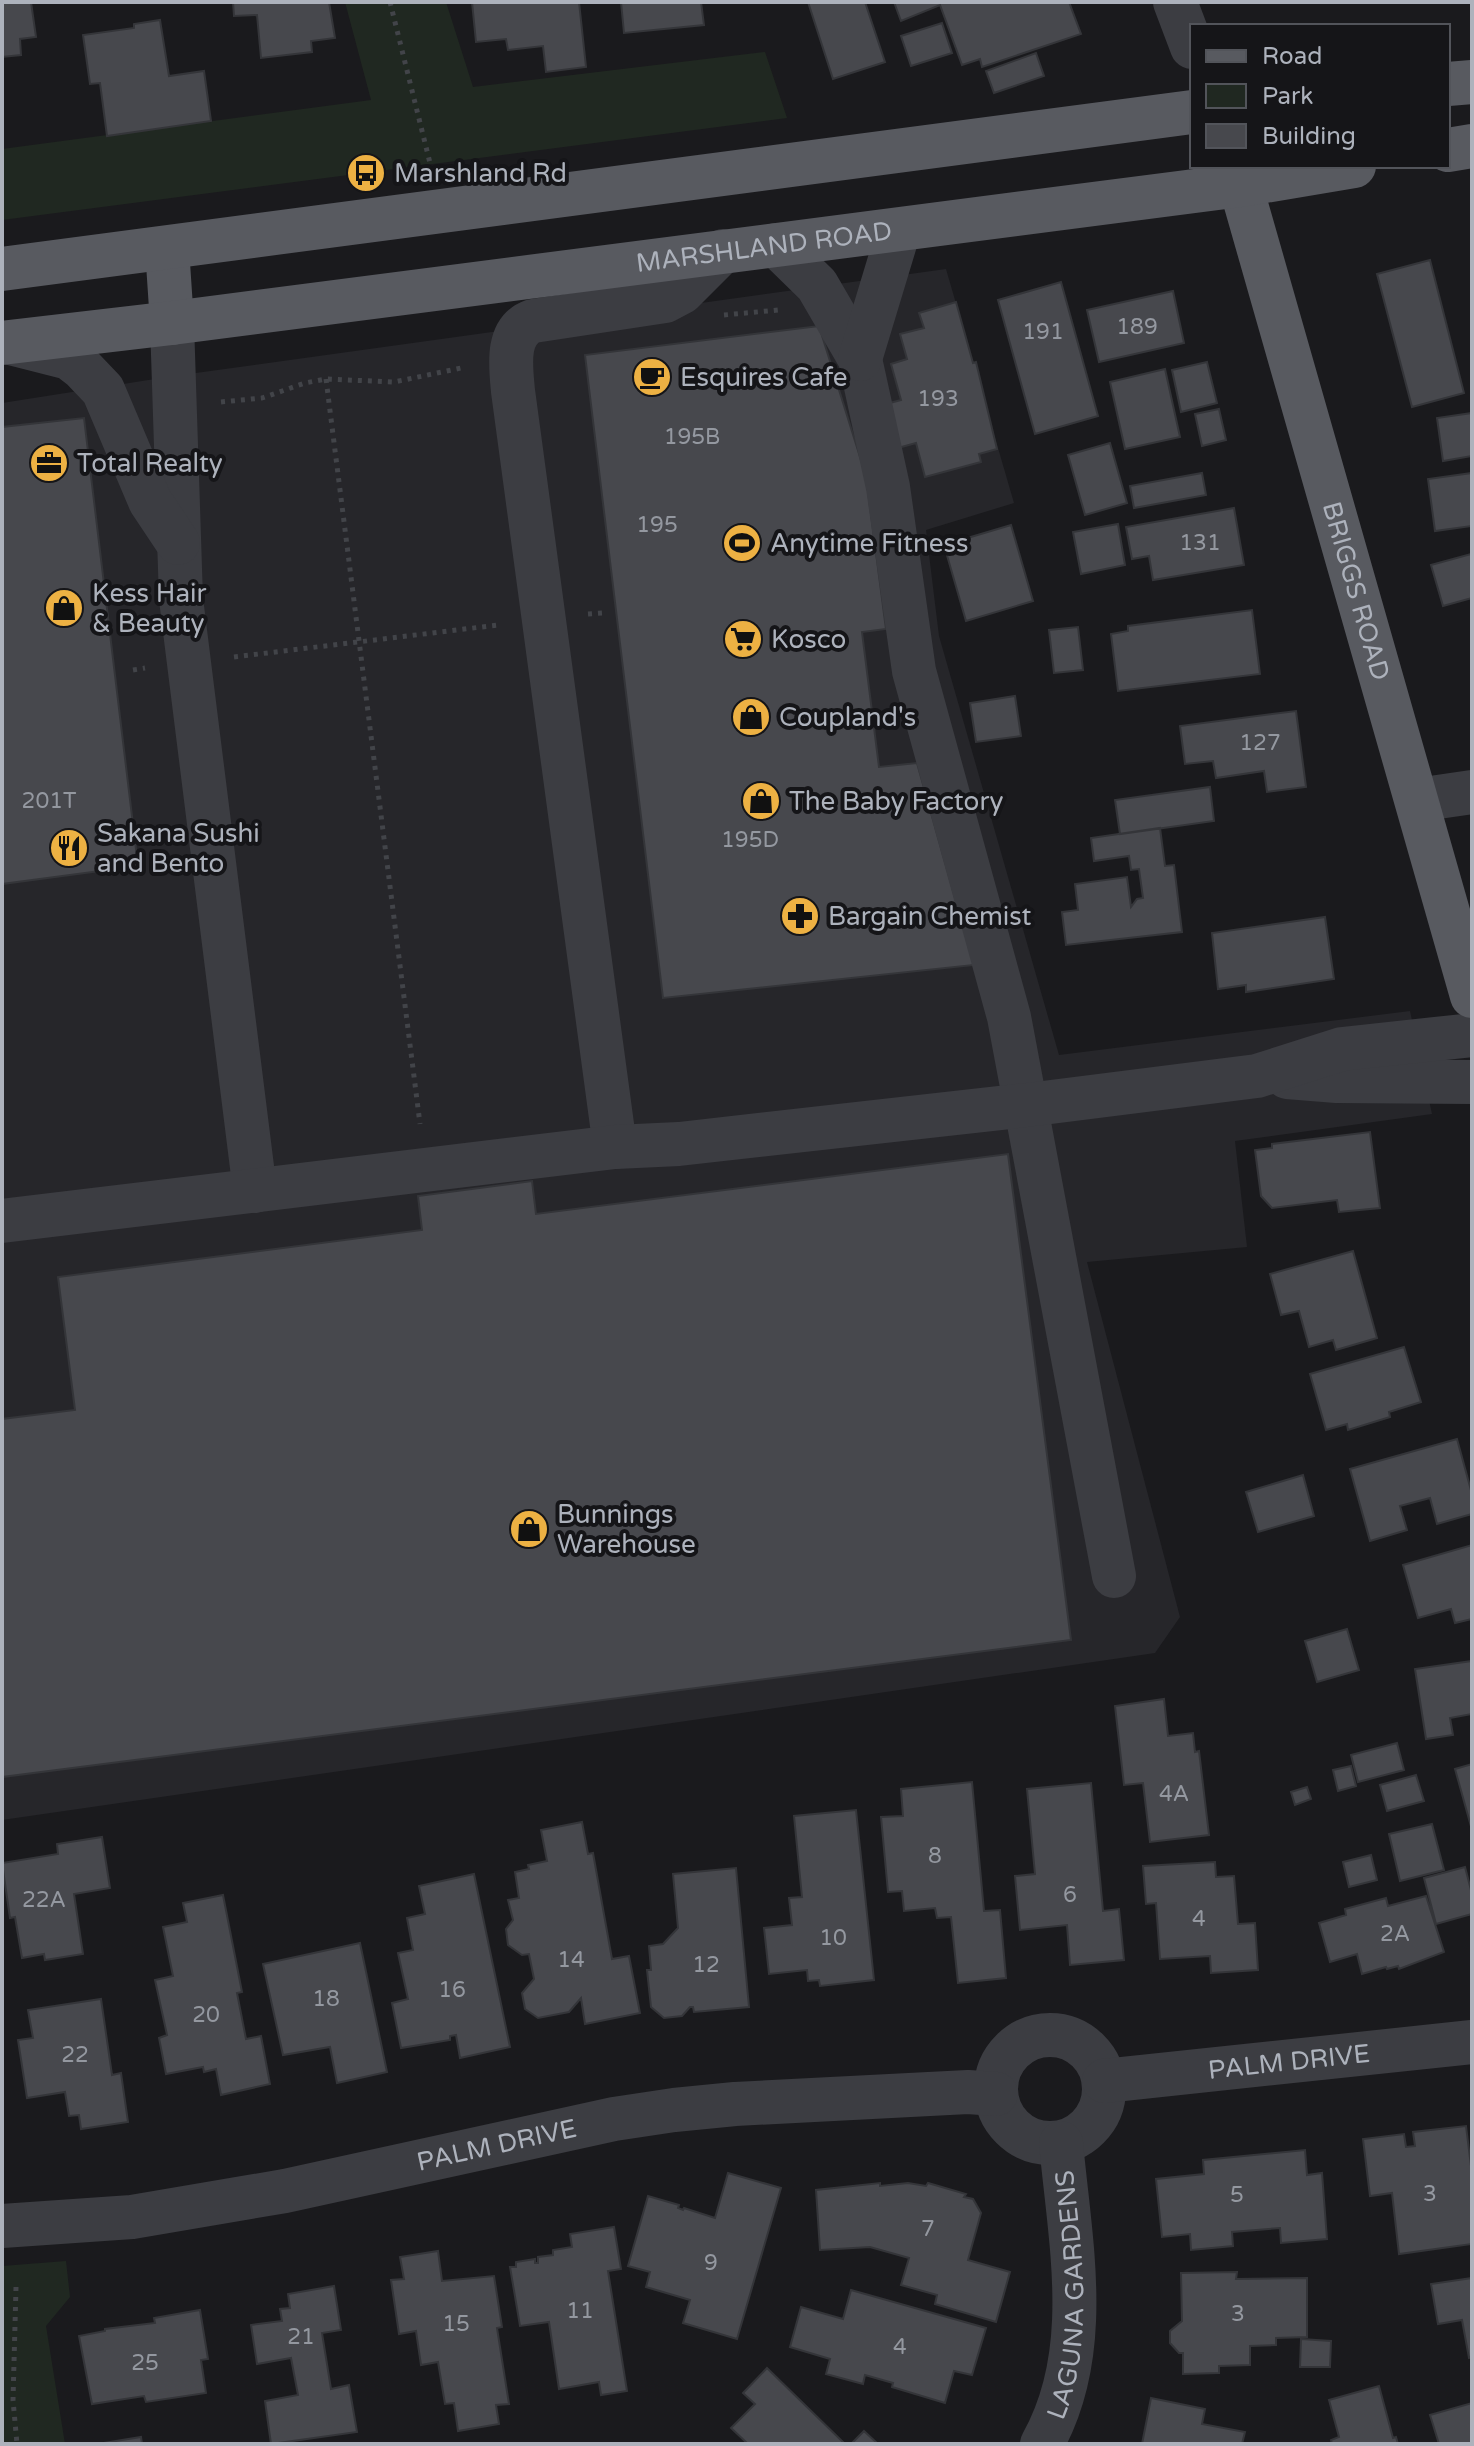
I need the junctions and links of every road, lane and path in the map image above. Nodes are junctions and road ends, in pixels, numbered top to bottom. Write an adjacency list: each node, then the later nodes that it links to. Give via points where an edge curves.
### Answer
1 (390, 2): 11 (path)
2 (1175, 2): 3 (street)
3 (1190, 42)
4 (1472, 82): 5 (main road)
5 (1450, 84)
6 (1190, 112): 11 (main road)
7 (1472, 146): 8 (main road)
8 (1450, 150)
9 (1331, 168): 10 (main road, MARSHLAND ROAD)
10 (1238, 176): 12 (main road, MARSHLAND ROAD); 30 (main road, BRIGGS ROAD)
11 (439, 211): 14 (main road)
12 (899, 230): 13 (main road, MARSHLAND ROAD); 19 (street)
13 (776, 245): 15 (main road, MARSHLAND ROAD); 19 (street, via 817,285)
14 (167, 248): 16 (main road); 17 (main road)
15 (723, 251): 17 (main road, MARSHLAND ROAD); 20 (street, via 682,292 665,301 527,323 516,334)
16 (2, 269)
17 (172, 323): 18 (main road, MARSHLAND ROAD); 23 (street)
18 (3, 342): 23 (street, via 69,358 103,390 150,501)
19 (860, 359): 35 (street, via 888,487 914,671 1009,1017)
20 (511, 361): 21 (path, via 394,382); 25 (street)
21 (326, 379): 22 (path, via 262,398); 26 (path)
22 (216, 402)
23 (180, 545): 27 (street)
24 (603, 613): 25 (path)
25 (544, 620): 26 (path); 36 (street)
26 (359, 642): 27 (path); 37 (path)
27 (189, 663): 28 (path); 38 (street)
28 (133, 670)
29 (1472, 792): 30 (street)
30 (1417, 800): 31 (main road, BRIGGS ROAD)
31 (1472, 996)
32 (1472, 1035): 33 (street, via 1342,1049)
33 (1257, 1076): 34 (street); 35 (street)
34 (1472, 1082)
35 (1027, 1105): 36 (street); 40 (street)
36 (615, 1147): 37 (street)
37 (426, 1170): 38 (street)
38 (255, 1191): 39 (street)
39 (2, 1221)
40 (1114, 1576)
41 (1472, 2042): 42 (street, PALM DRIVE)
42 (1104, 2081): 43 (street, via 1087,2049 1071,2039 1034,2036 1005,2058); 44 (street, via 1104,2098 1090,2128)
43 (996, 2094): 44 (street, via 1010,2127 1025,2138); 45 (street, PALM DRIVE, via 674,2110 285,2191 132,2217)
44 (1061, 2143): 48 (street, LAGUNA GARDENS, via 1074,2271 1073,2332 1067,2383)
45 (2, 2226)
46 (16, 2287): 47 (path)
47 (17, 2444)
48 (1042, 2444)

